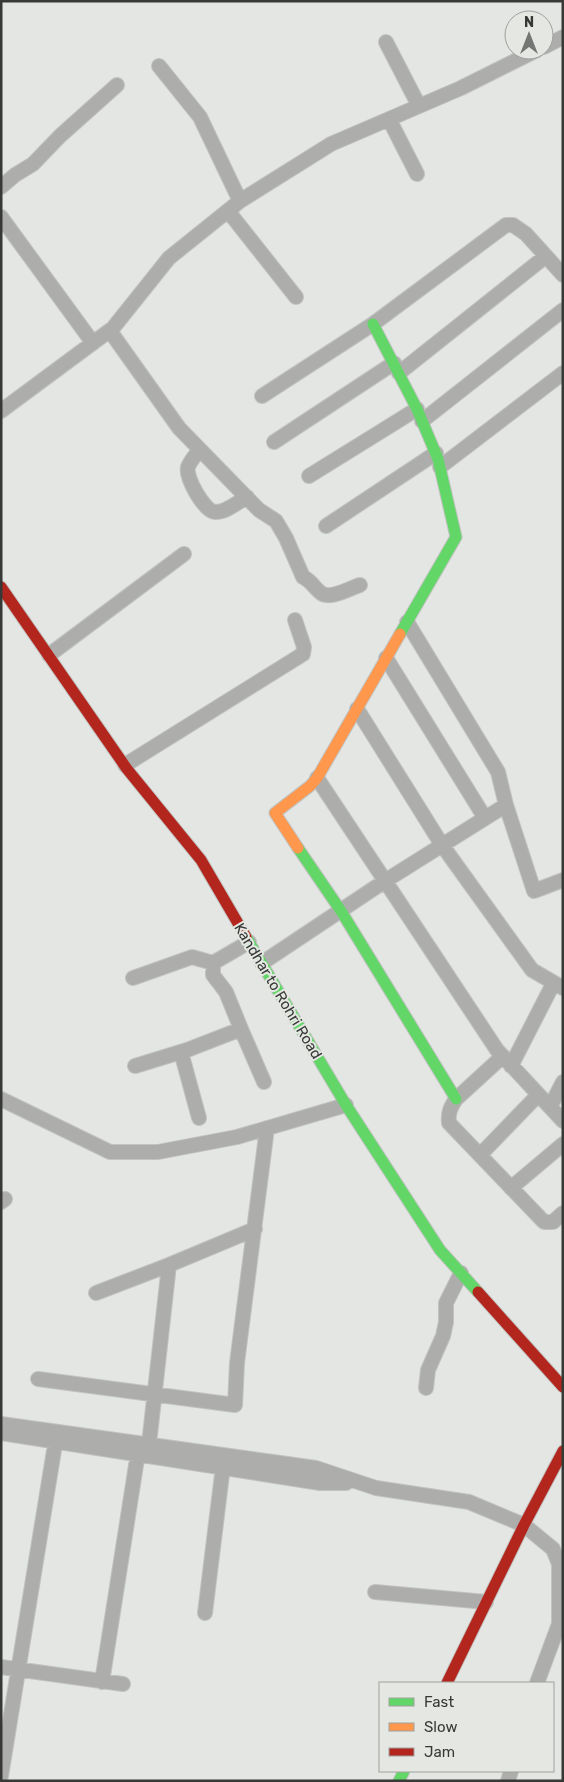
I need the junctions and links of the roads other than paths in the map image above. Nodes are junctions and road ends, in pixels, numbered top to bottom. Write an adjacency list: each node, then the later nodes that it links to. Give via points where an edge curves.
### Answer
1 (386, 42): 5 (street)
2 (517, 60): 5 (street)
3 (159, 66): 9 (street, via 200,117)
4 (116, 85): 8 (street, via 33,164)
5 (419, 106): 6 (street)
6 (389, 119): 7 (street); 9 (street, via 330,144)
7 (417, 174)
8 (1, 187)
9 (240, 201): 10 (street)
10 (228, 211): 14 (street); 17 (street, via 169,258)
11 (1, 217): 18 (street)
12 (546, 256): 13 (street); 16 (street, via 526,234 514,225 506,225); 19 (street)
13 (563, 275)
14 (296, 297)
15 (563, 310): 23 (street)
16 (373, 324): 19 (street); 21 (street)
17 (110, 331): 18 (street); 25 (street, via 178,428)
18 (93, 343): 22 (street)
19 (397, 368): 23 (street); 24 (street)
20 (563, 373): 27 (street)
21 (262, 396)
22 (1, 410)
23 (419, 415): 26 (street); 28 (street)
24 (274, 442)
25 (199, 450): 29 (street); 29 (street, via 188,466 187,475 209,510 222,511)
26 (436, 453): 27 (street); 30 (street)
27 (440, 467): 35 (street, via 456,537)
28 (309, 476)
29 (247, 497): 32 (street, via 276,521 302,576 310,580 319,592 331,595)
30 (326, 526)
31 (184, 554): 36 (street)
32 (360, 585)
33 (1, 588): 36 (street, Kandhar to Rohri Road)
34 (295, 620): 39 (street, via 304,647 303,654)
35 (407, 622): 37 (street); 41 (street, via 498,772)
36 (49, 655): 39 (street, Kandhar to Rohri Road)
37 (386, 658): 38 (street); 42 (street)
38 (357, 709): 40 (street); 43 (street)
39 (125, 765): 47 (street, Kandhar to Rohri Road, via 201,860)
40 (317, 778): 45 (street); 46 (street, via 275,813)
41 (506, 805): 42 (street); 44 (street, via 534,891)
42 (486, 818): 43 (street)
43 (442, 845): 45 (street); 51 (street, via 532,970)
44 (563, 880)
45 (385, 881): 46 (street); 54 (street)
46 (340, 910): 49 (street); 59 (street)
47 (249, 942): 48 (street); 49 (street, Kandhar to Rohri Road)
48 (213, 963): 50 (street, via 192,957); 52 (street, via 214,975 226,992)
49 (262, 963): 61 (street, Kandhar to Rohri Road)
50 (133, 978)
51 (558, 986): 54 (street)
52 (241, 1029): 53 (street); 56 (street)
53 (181, 1052): 55 (street); 63 (street)
54 (507, 1061): 58 (street); 59 (street)
55 (135, 1066)
56 (264, 1082)
57 (563, 1082): 62 (street)
58 (538, 1095): 62 (street); 67 (street)
59 (456, 1099): 67 (street, via 450,1108 449,1123)
60 (1, 1100): 65 (street, via 110,1152 158,1152)
61 (346, 1105): 65 (street); 72 (street, Kandhar to Rohri Road, via 440,1250)
62 (550, 1107): 64 (street)
63 (199, 1118)
64 (563, 1121)
65 (267, 1128): 70 (street)
66 (563, 1144): 68 (street)
67 (480, 1155): 68 (street)
68 (511, 1188): 69 (street, via 544,1222 553,1222)
69 (563, 1213)
70 (255, 1229): 71 (street); 77 (street, via 235,1405)
71 (169, 1265): 73 (street); 77 (street)
72 (461, 1273): 75 (street, Kandhar to Rohri Road); 76 (street, via 446,1302 443,1336 428,1370)
73 (96, 1294)
74 (38, 1379): 77 (street)
75 (563, 1387)
76 (426, 1388)
77 (155, 1394): 81 (street)
78 (1, 1424): 80 (street)
79 (1, 1433): 80 (street)
80 (56, 1436): 81 (street); 89 (street)
81 (142, 1447): 83 (street); 90 (street)
82 (563, 1451): 84 (street)
83 (224, 1462): 84 (street, via 316,1468 376,1488 469,1502); 87 (street)
84 (524, 1525): 86 (street); 92 (street, via 553,1549 559,1564 559,1624)
85 (376, 1592): 86 (street)
86 (486, 1602): 91 (street)
87 (205, 1613)
88 (1, 1667): 89 (street)
89 (18, 1670): 90 (street); 94 (street)
90 (102, 1682): 93 (street)
91 (447, 1682)
92 (537, 1682)
93 (123, 1684)
94 (1, 1776)

